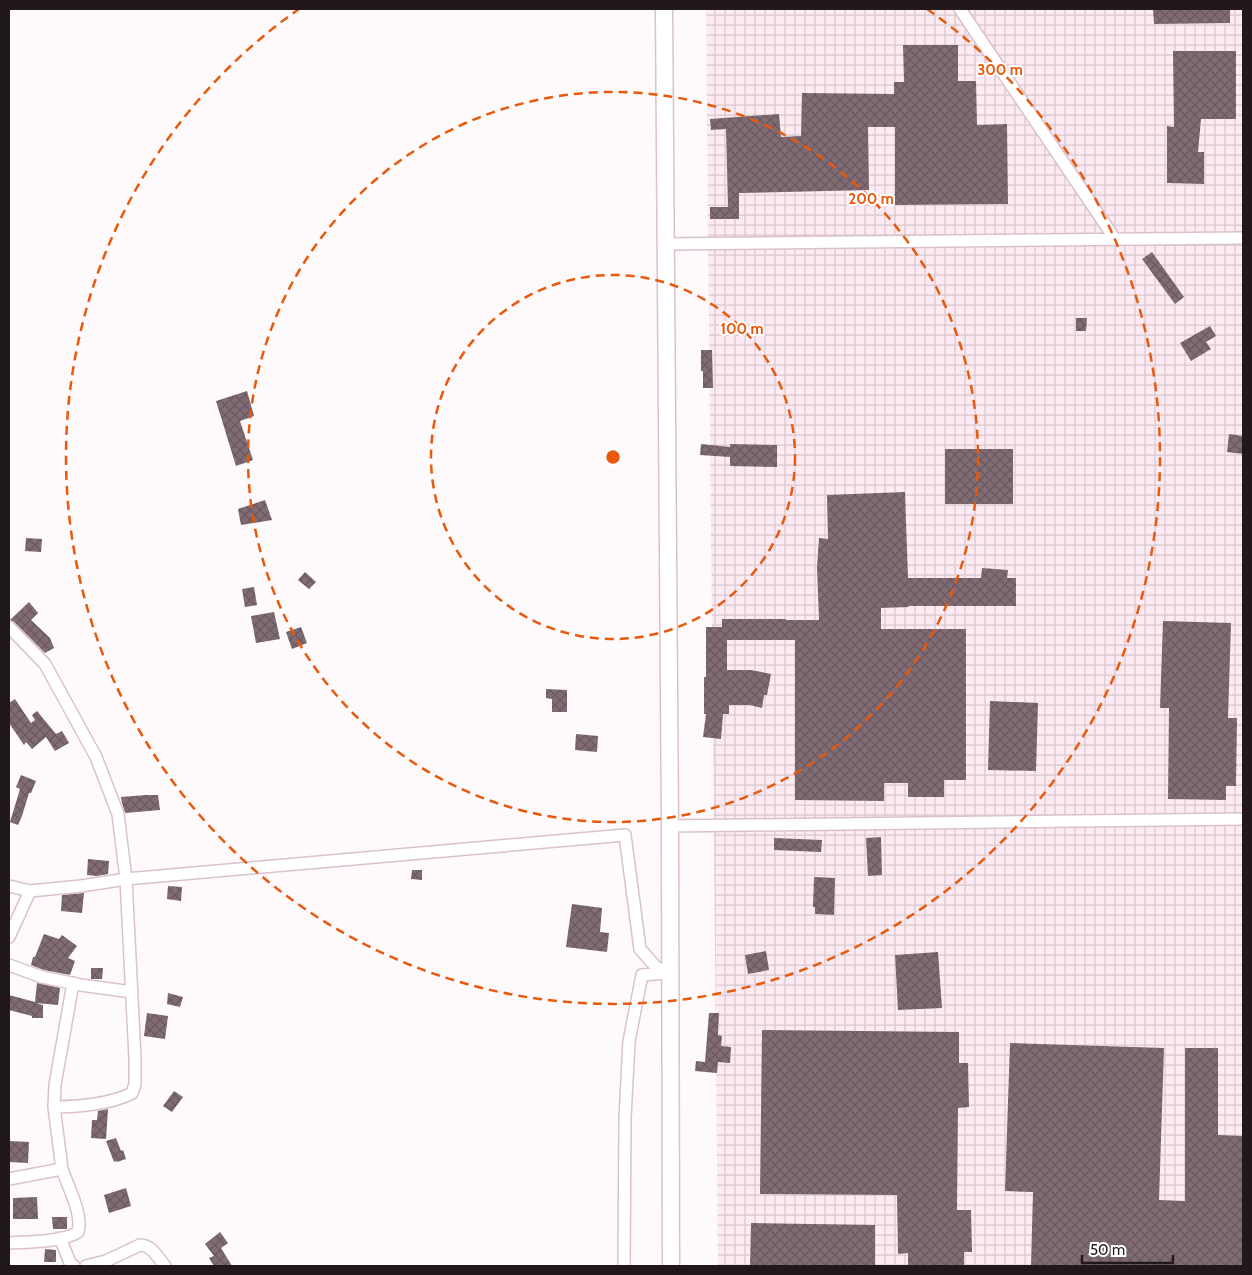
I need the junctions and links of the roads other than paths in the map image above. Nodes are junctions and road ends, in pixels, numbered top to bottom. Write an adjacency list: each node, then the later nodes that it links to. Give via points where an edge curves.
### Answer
1 (664, 9): 5 (street)
2 (960, 9): 4 (street)
3 (1243, 238): 4 (street)
4 (1115, 239): 5 (street)
5 (665, 244): 8 (street)
6 (9, 627): 9 (street, via 45,664 96,757 118,814)
7 (1243, 819): 8 (street)
8 (670, 826): 14 (street)
9 (126, 879): 11 (street); 14 (street, via 625,836 640,948 656,967); 16 (street)
10 (9, 886): 11 (street)
11 (30, 891): 12 (street)
12 (9, 937)
13 (9, 965): 15 (street)
14 (670, 973): 25 (street, via 642,974 629,1041); 26 (street)
15 (73, 984): 16 (street); 17 (street)
16 (132, 992): 17 (street, via 135,1084 132,1093 99,1103)
17 (54, 1107): 18 (street)
18 (62, 1170): 19 (street); 20 (street, via 80,1224 78,1232)
19 (9, 1179)
20 (60, 1238): 21 (street); 22 (street)
21 (9, 1243)
22 (74, 1266)
23 (86, 1266): 24 (street, via 140,1245 152,1250)
24 (165, 1266)
25 (624, 1266)
26 (671, 1266)

